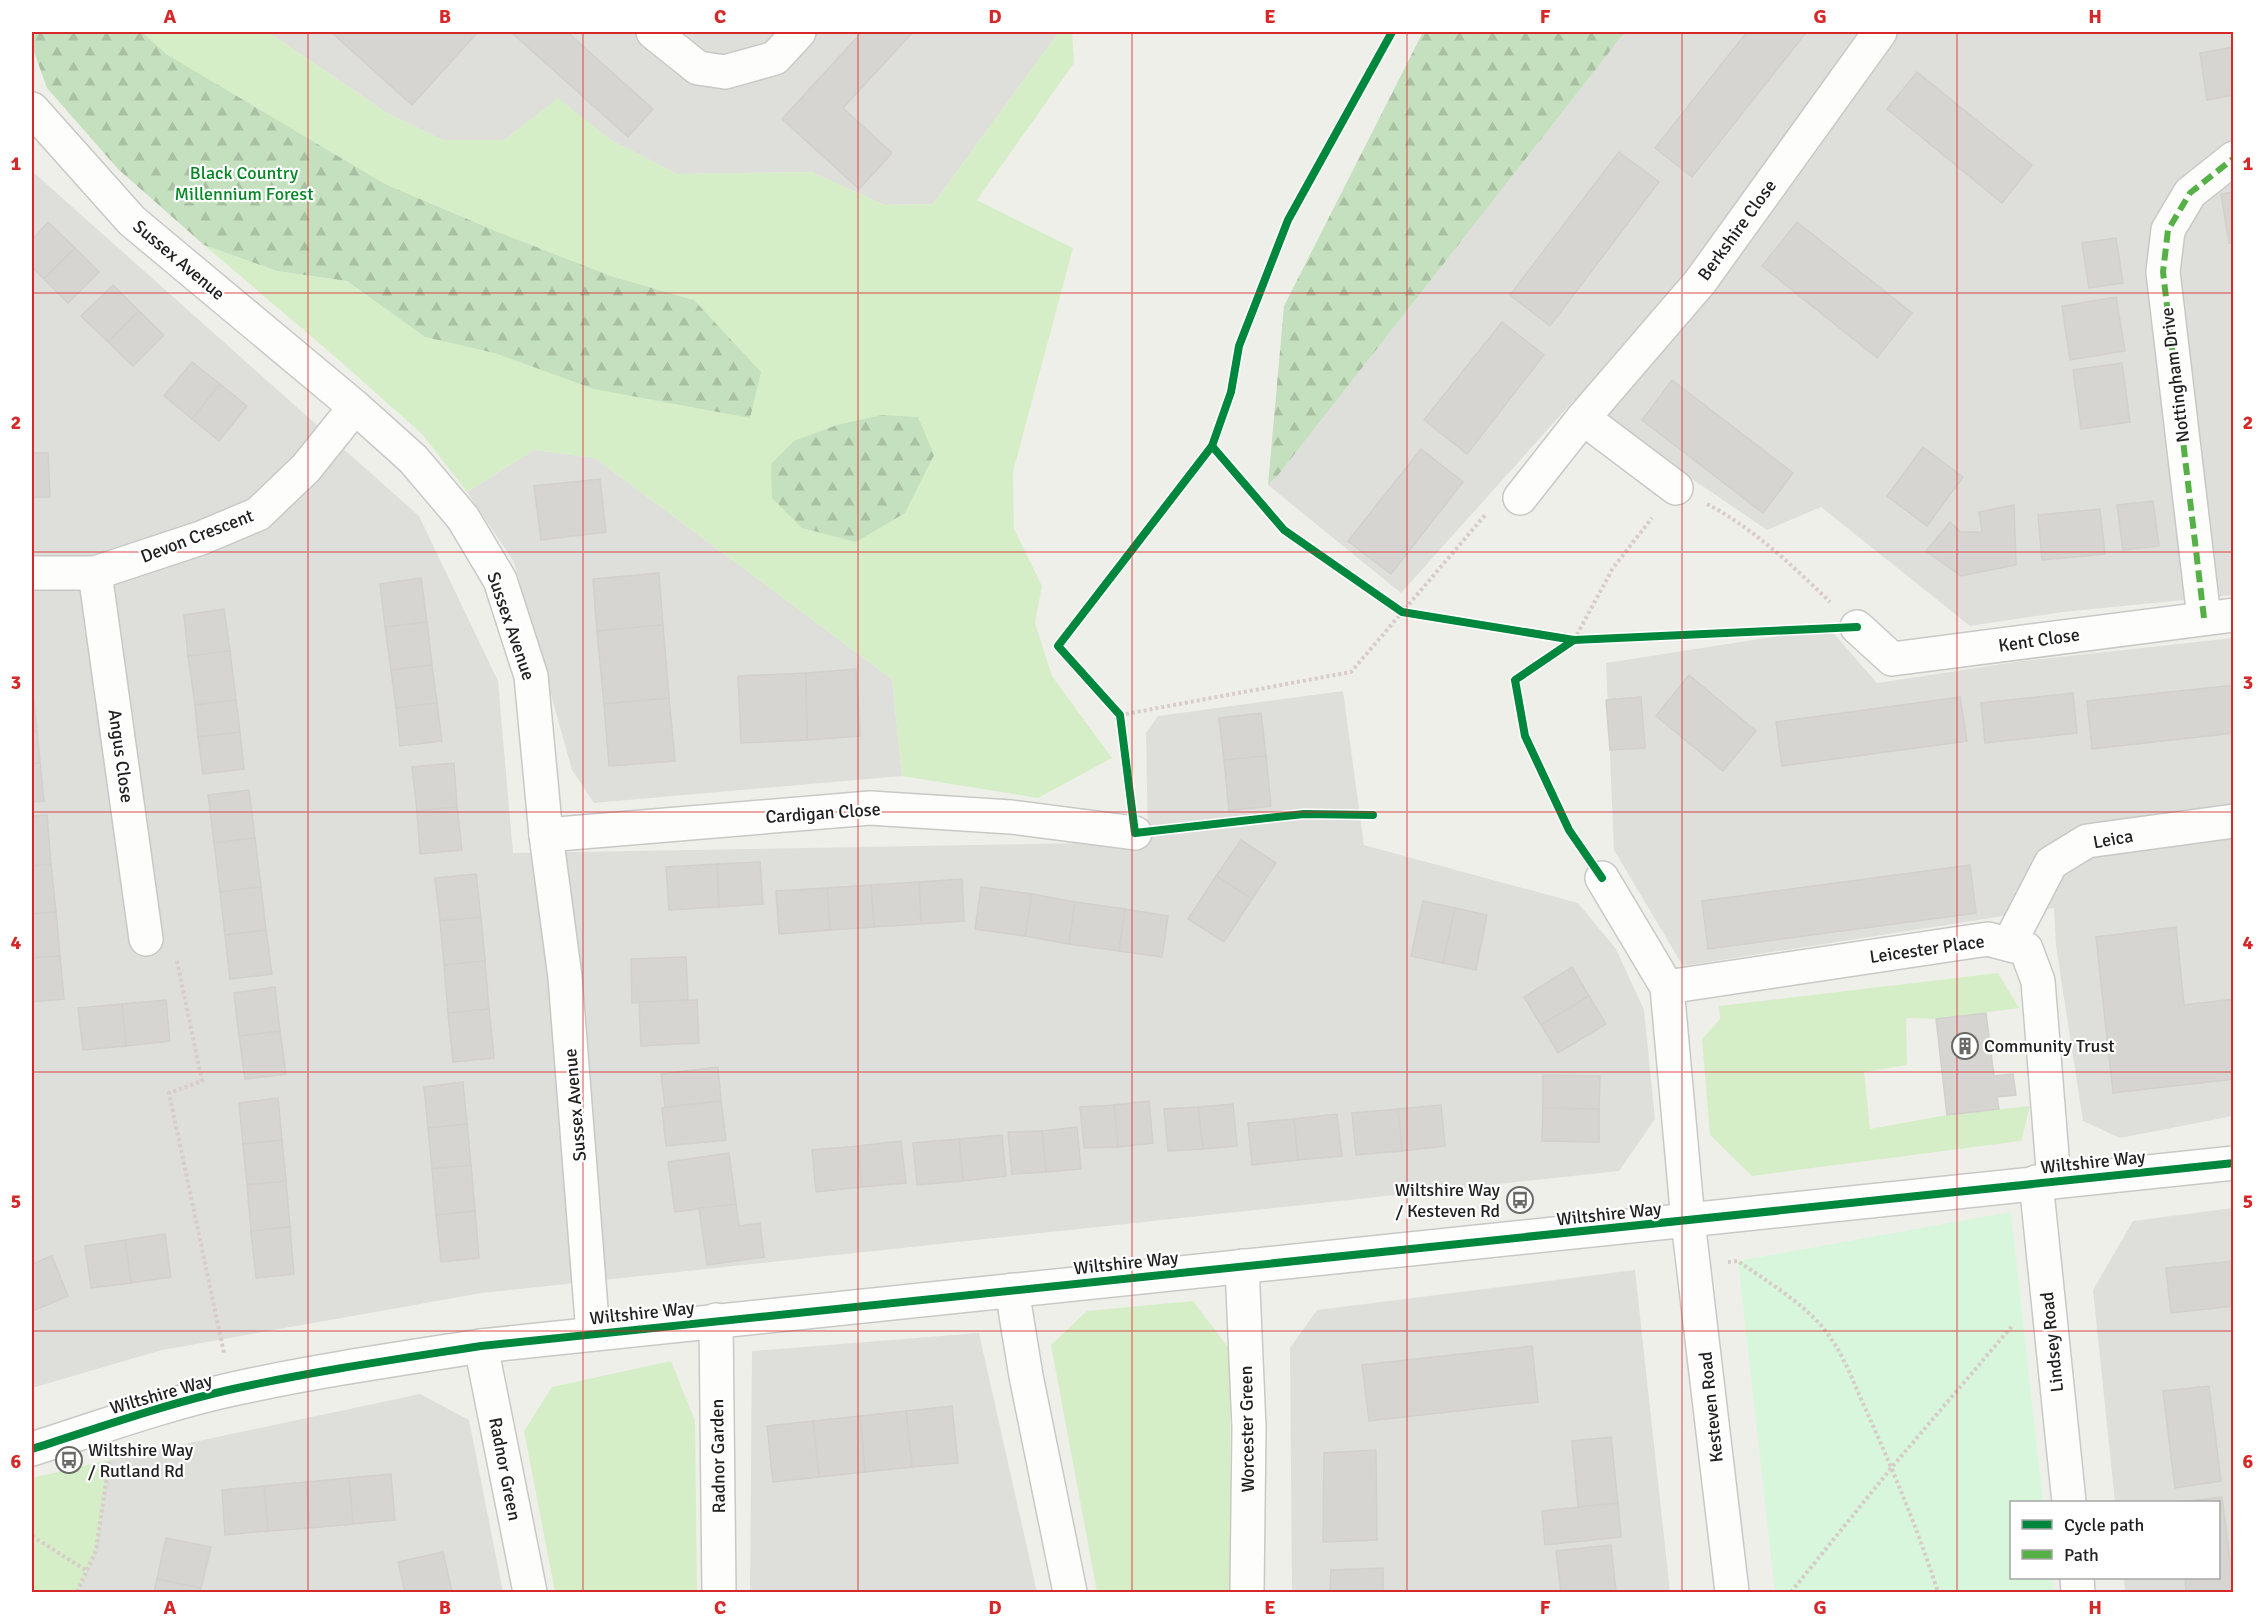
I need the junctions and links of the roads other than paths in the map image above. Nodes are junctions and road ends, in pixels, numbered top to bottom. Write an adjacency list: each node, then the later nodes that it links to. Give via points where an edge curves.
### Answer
1 (653, 32): 2 (street, via 698,68 725,72 774,58)
2 (799, 32)
3 (1880, 32): 7 (street, Berkshire Close, via 1700,282)
4 (32, 109): 6 (street, Sussex Avenue, via 132,221)
5 (2234, 158): 12 (street, Nottingham Drive, via 2190,193 2168,230 2163,272)
6 (355, 407): 11 (street, Devon Crescent, via 306,468 258,514 201,538); 16 (street, Sussex Avenue, via 413,459 463,518 500,580 531,676)
7 (1583, 418): 8 (street); 9 (street, Berkshire Close)
8 (1676, 488)
9 (1520, 498)
10 (32, 573): 11 (street, Devon Crescent)
11 (95, 573): 18 (street, Angus Close)
12 (2219, 616): 13 (street, Kent Close, via 1892,659)
13 (1857, 627)
14 (2234, 820): 19 (street, Leica, via 2087,841 2051,863)
15 (1135, 833): 16 (street, Cardigan Close, via 1011,817 870,808)
16 (546, 835): 27 (street, Sussex Avenue, via 565,977)
17 (1602, 878): 20 (street)
18 (146, 939)
19 (2009, 944): 20 (street, Leicester Place, via 1988,939); 22 (street, Leicester Place, via 2026,949 2038,981)
20 (1667, 987): 23 (street)
21 (2234, 1163): 22 (street, Wiltshire Way)
22 (2045, 1182): 23 (street, Wiltshire Way); 30 (street, Lindsey Road, via 2046,1287)
23 (1689, 1221): 24 (street, Wiltshire Way); 35 (street, Kesteven Road)
24 (1242, 1266): 25 (street, Wiltshire Way); 34 (street, Worcester Green, via 1249,1426)
25 (1012, 1290): 26 (street, Wiltshire Way); 33 (street)
26 (716, 1320): 27 (street, Wiltshire Way); 32 (street, Radnor Garden)
27 (593, 1334): 28 (street, Wiltshire Way)
28 (481, 1346): 29 (street, Wiltshire Way, via 231,1389); 31 (street, Radnor Green)
29 (32, 1449)
30 (2069, 1501)
31 (530, 1593)
32 (719, 1593)
33 (1070, 1593)
34 (1247, 1593)
35 (1732, 1593)

